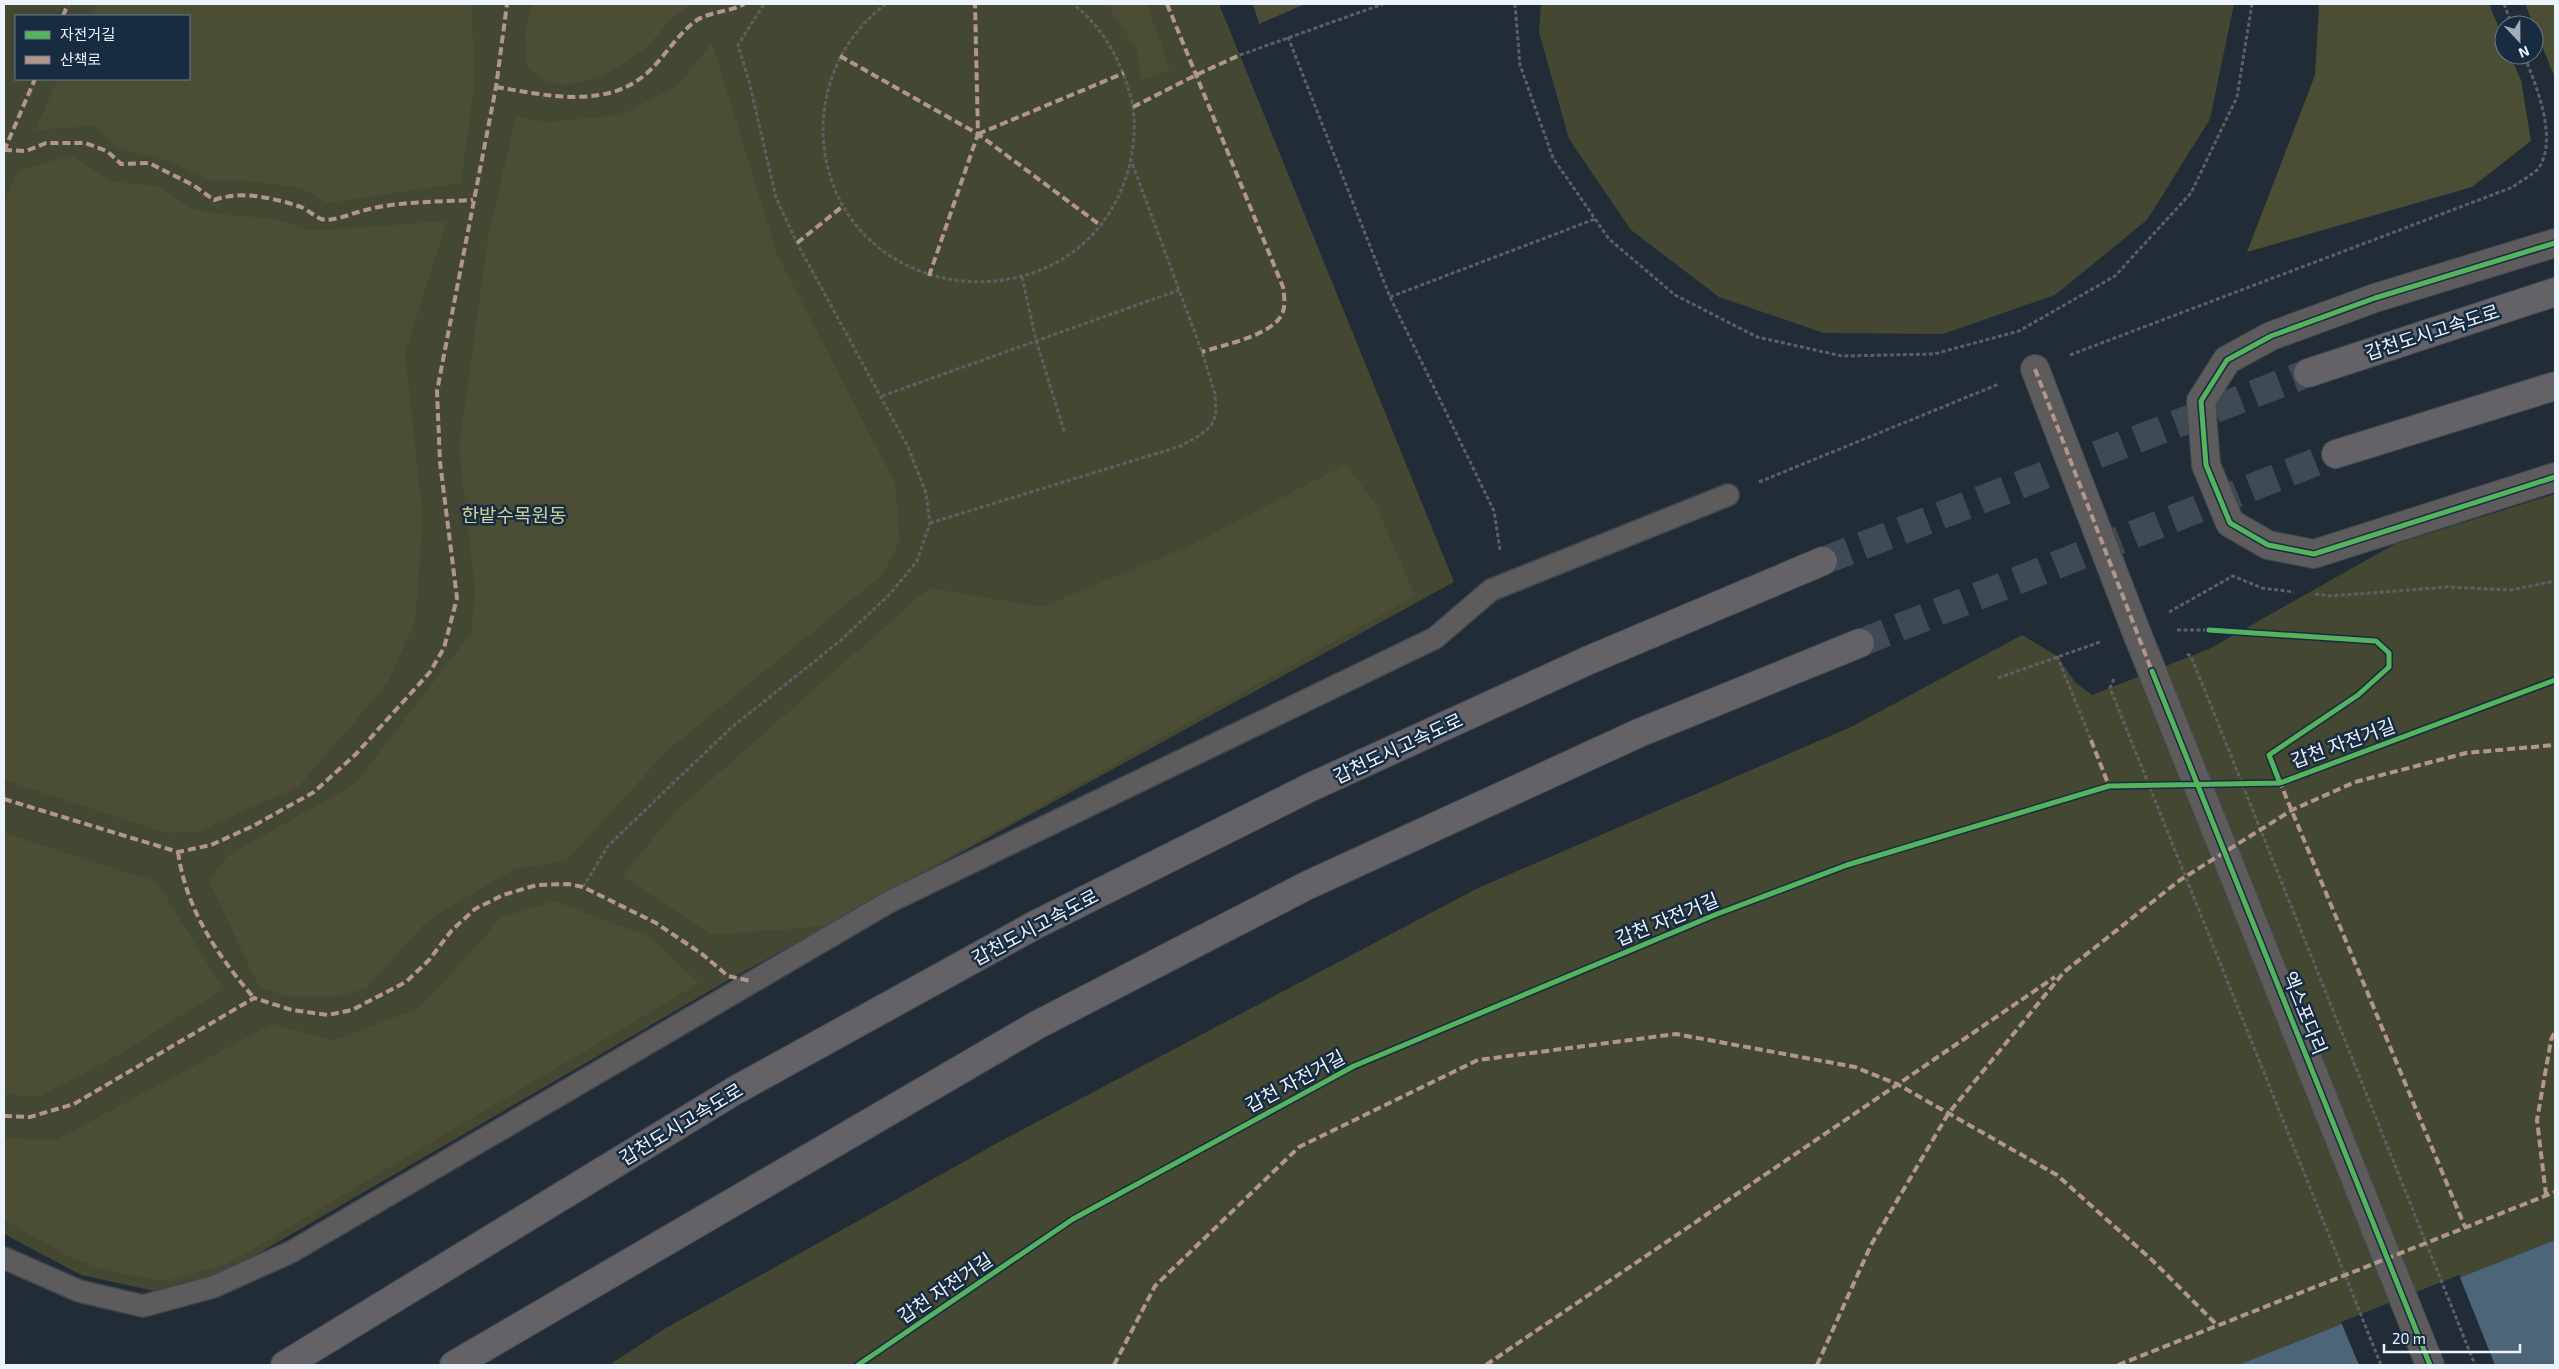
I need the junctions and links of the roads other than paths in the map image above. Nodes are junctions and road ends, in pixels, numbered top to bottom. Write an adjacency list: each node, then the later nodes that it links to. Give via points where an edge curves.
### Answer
1 (2555, 244): 7 (street, via 2375,298 2271,336 2227,360 2202,401 2206,465 2230,523 2268,545 2314,554)
2 (2555, 292): 4 (highway, 갑천도시고속도로)
3 (2035, 369): 14 (street, 엑스포다리, via 2136,631)
4 (2308, 373)
5 (2555, 386): 6 (highway)
6 (2336, 454)
7 (2555, 477)
8 (1728, 495): 11 (lane, via 1491,590 1435,638 889,902 282,1256 213,1287 143,1306 79,1291)
9 (1822, 561): 12 (highway, 갑천도시고속도로, via 1589,660 1311,787 1035,925 734,1091)
10 (1860, 643): 13 (highway, via 1639,733 1308,885 1045,1020)
11 (4, 1258)
12 (284, 1365)
13 (454, 1365)
14 (2430, 1365)

